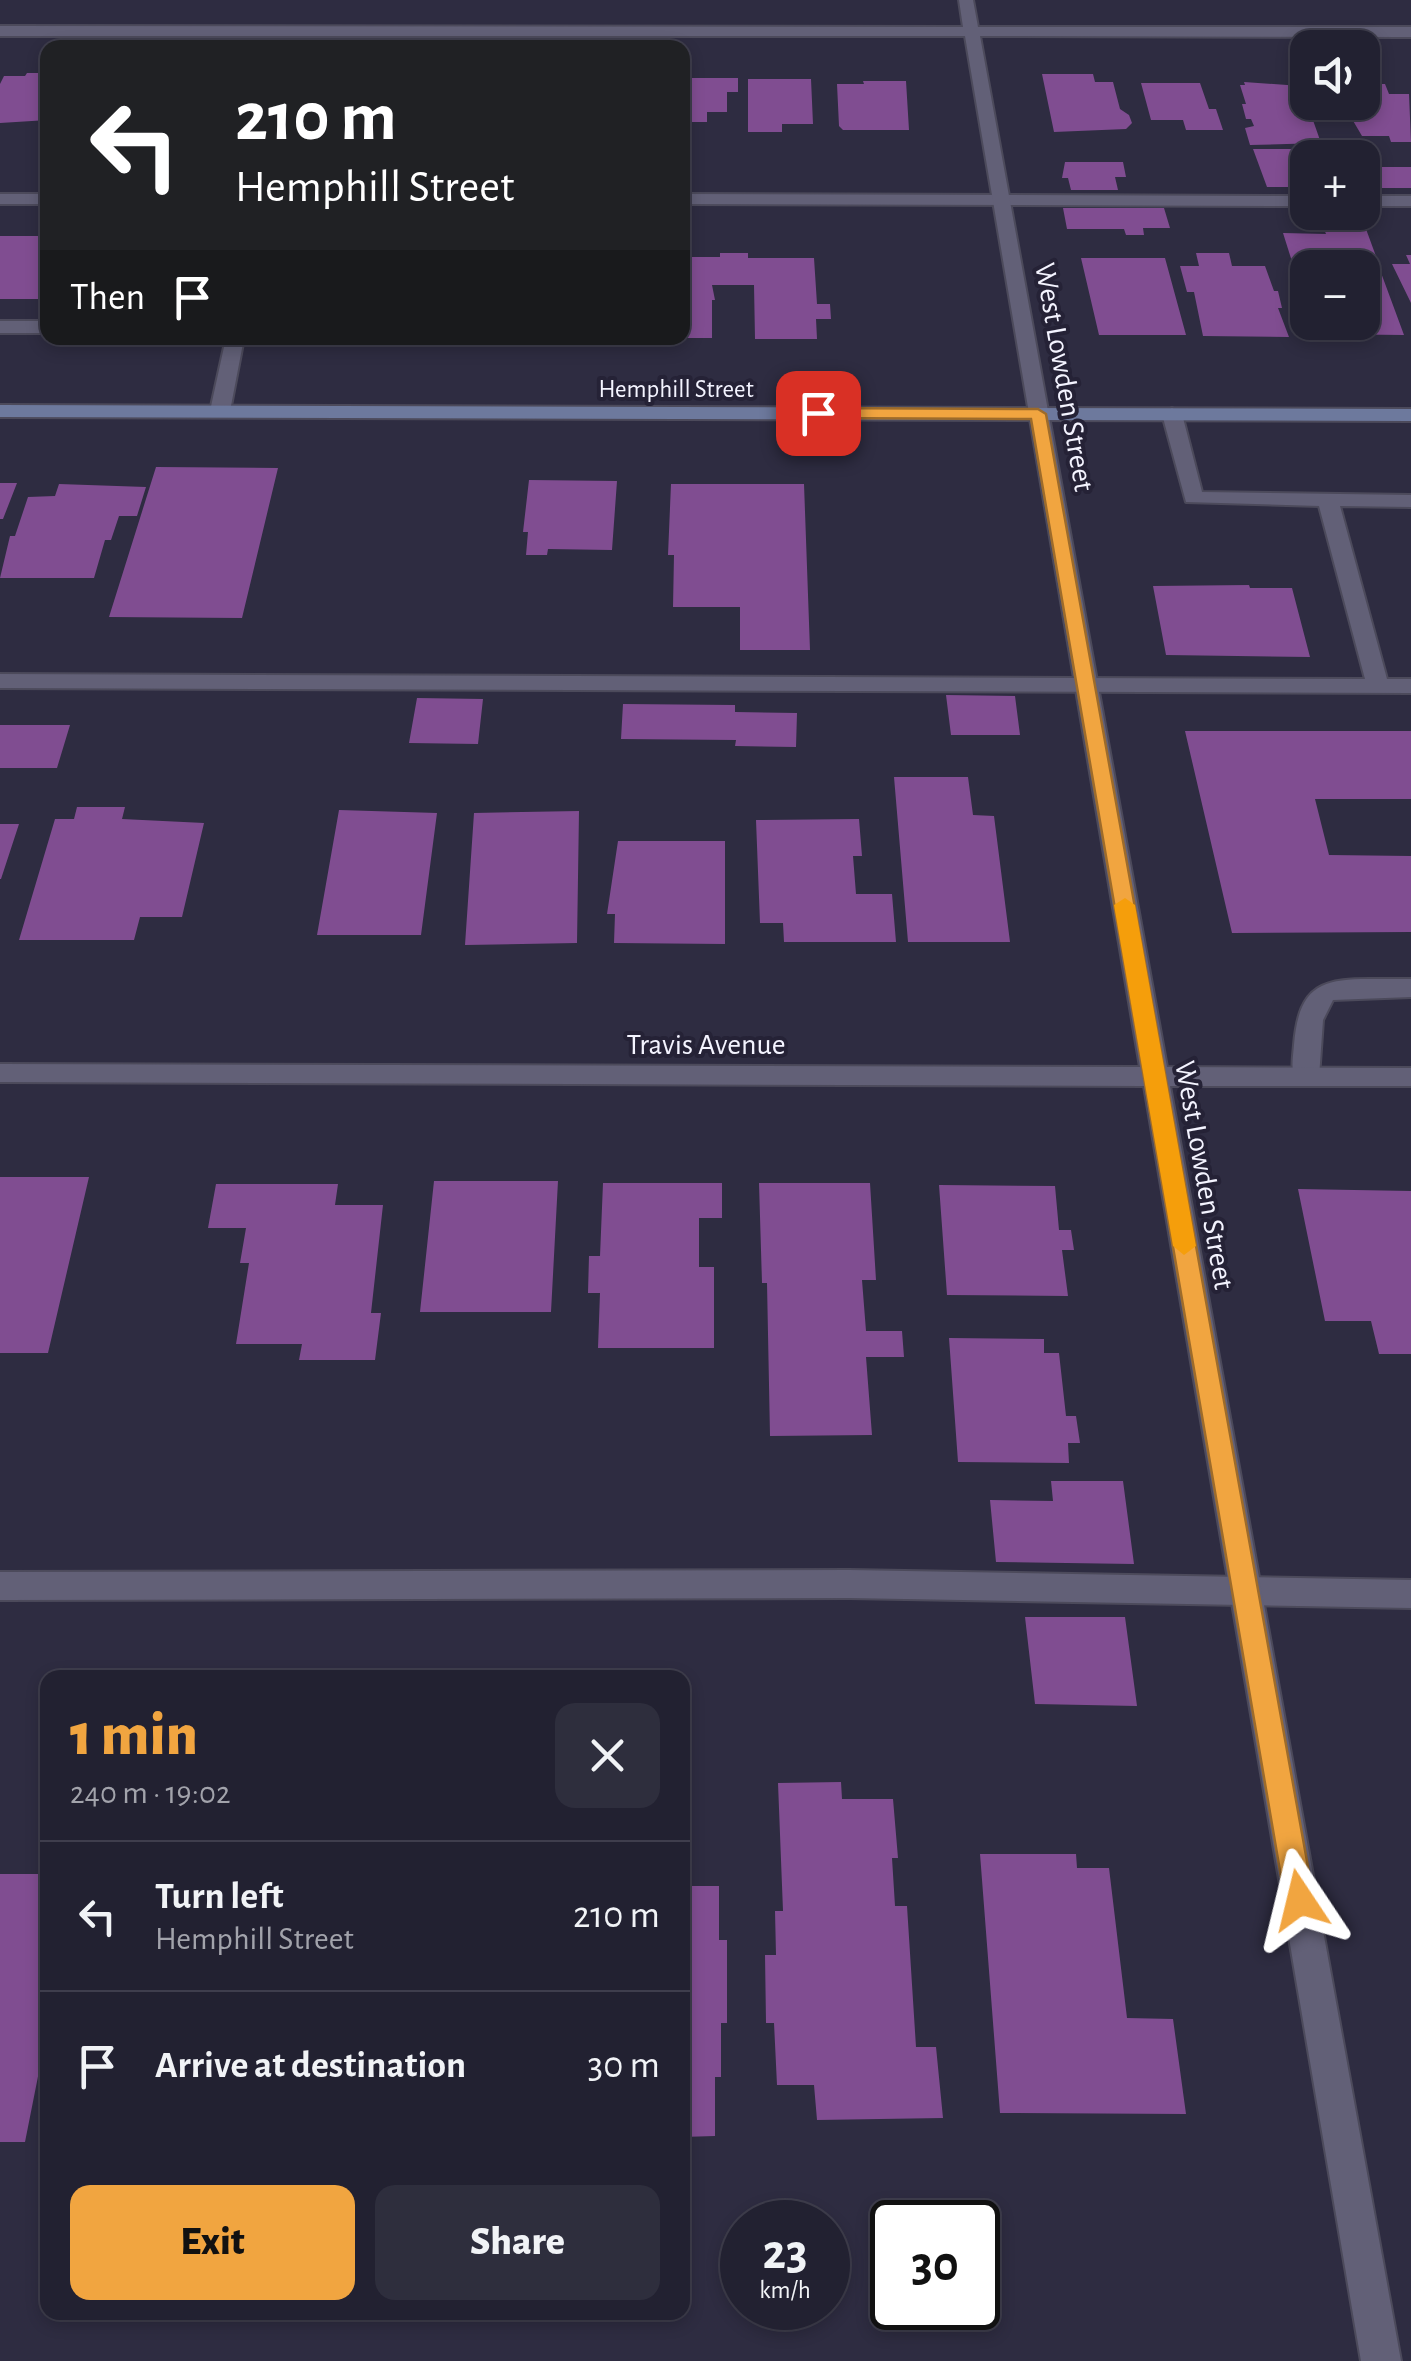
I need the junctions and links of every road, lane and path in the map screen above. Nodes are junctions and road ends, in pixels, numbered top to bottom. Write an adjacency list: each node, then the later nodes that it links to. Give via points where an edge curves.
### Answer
1 (966, 0): 3 (street, West Lowden Street)
2 (0, 31): 3 (street)
3 (972, 32): 4 (street); 8 (street, West Lowden Street)
4 (1411, 32)
5 (40, 199): 7 (street)
6 (690, 199): 8 (street)
7 (0, 200)
8 (1001, 201): 9 (street); 17 (street, West Lowden Street)
9 (1290, 201)
10 (1380, 201): 11 (street)
11 (1411, 201)
12 (0, 327): 13 (street)
13 (40, 327)
14 (234, 345): 16 (street)
15 (0, 411): 16 (main road, Hemphill Street)
16 (220, 411): 17 (main road, Hemphill Street)
17 (1038, 414): 18 (main road, Hemphill Street); 23 (street, West Lowden Street)
18 (1172, 414): 19 (main road, Hemphill Street); 20 (street, via 1193,498)
19 (1411, 415)
20 (1328, 500): 21 (street); 24 (street)
21 (1411, 501)
22 (0, 682): 23 (street)
23 (1086, 684): 24 (street); 29 (street, West Lowden Street)
24 (1378, 686): 25 (street)
25 (1411, 686)
26 (1411, 988): 30 (street, via 1331,988 1317,998 1308,1020)
27 (0, 1074): 29 (street, Travis Avenue)
28 (1411, 1077): 30 (street, Travis Avenue)
29 (1155, 1078): 30 (street, Travis Avenue); 32 (street, West Lowden Street)
30 (1306, 1078)
31 (0, 1586): 32 (street, via 849,1584)
32 (1245, 1592): 33 (street); 34 (street, West Lowden Street)
33 (1411, 1594)
34 (1380, 2361)

